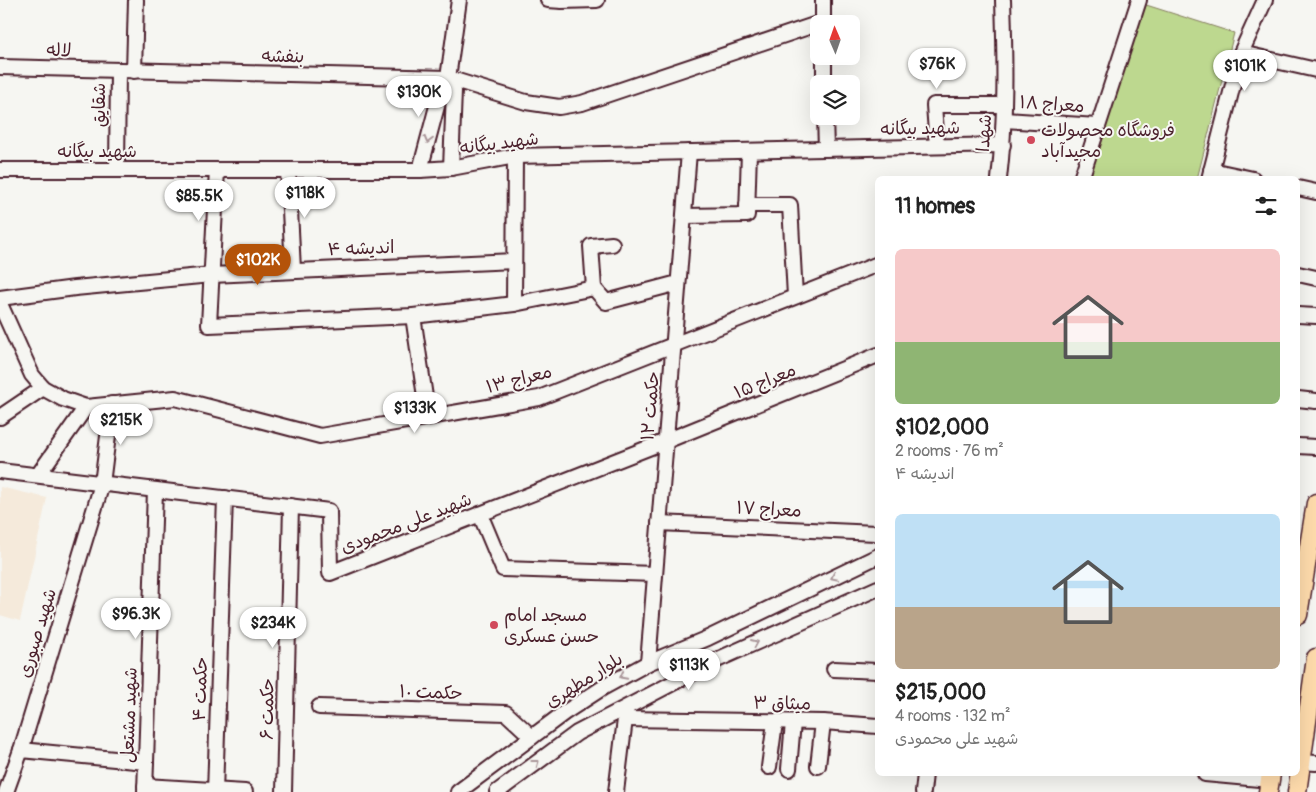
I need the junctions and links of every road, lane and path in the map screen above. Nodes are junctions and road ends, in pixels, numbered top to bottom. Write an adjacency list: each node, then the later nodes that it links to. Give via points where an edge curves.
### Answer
1 (136, 0): 15 (street)
2 (459, 0): 16 (street)
3 (548, 0): 4 (street)
4 (597, 0)
5 (823, 0): 9 (street)
6 (1003, 0): 17 (street, شهدا)
7 (1139, 0): 20 (street)
8 (1265, 0): 11 (street)
9 (823, 15)
10 (810, 27): 16 (street, بنفشه, via 582,103 559,107 526,102)
11 (1240, 52): 14 (street); 33 (street)
12 (0, 67): 13 (street, لاله)
13 (118, 70): 15 (street, بنفشه); 29 (street, شقایق)
14 (1316, 70)
15 (134, 71): 16 (street, بنفشه)
16 (448, 78): 27 (street, via 454,91); 32 (street, one-way to 32, via 441,91)
17 (1004, 105): 18 (street, شهدا); 22 (street, via 934,105)
18 (1004, 120): 20 (street, معراج ۱۸); 21 (street, شهدا)
19 (825, 125): 23 (street)
20 (1097, 126): 35 (street)
21 (1003, 145): 22 (street, شهید بیگانه); 34 (street, شهدا)
22 (937, 146): 23 (street, شهید بیگانه)
23 (826, 149): 24 (street, شهید بیگانه)
24 (749, 151): 25 (street, شهید بیگانه); 39 (street)
25 (689, 152): 26 (street, شهید بیگانه); 40 (street, حکمت ۱۲)
26 (515, 156): 27 (street, شهید بیگانه); 42 (street)
27 (452, 168): 32 (street, شهید بیگانه)
28 (0, 170): 29 (street, شهید بیگانه)
29 (118, 170): 30 (street, شهید بیگانه)
30 (217, 170): 31 (street, شهید بیگانه); 46 (street)
31 (288, 170): 32 (street, شهید بیگانه); 44 (street)
32 (420, 170)
33 (1210, 174): 36 (street)
34 (999, 176)
35 (1082, 176)
36 (1227, 176)
37 (1300, 188): 38 (street)
38 (1316, 192)
39 (747, 205): 40 (street, via 747,215); 50 (street, via 790,204)
40 (684, 216): 48 (street, حکمت ۱۲)
41 (612, 244): 49 (street, via 591,246)
42 (514, 261): 44 (street, اندیشه ۴); 53 (street)
43 (875, 265): 50 (street, معراج ۱۳)
44 (293, 270): 46 (street, اندیشه ۴)
45 (1300, 274): 47 (street)
46 (211, 275): 51 (street, اندیشه ۴); 55 (street, via 209,325)
47 (1316, 278)
48 (678, 283): 49 (street, via 606,302); 57 (street, حکمت ۱۲)
49 (594, 288): 53 (street)
50 (795, 296): 57 (street, معراج ۱۳)
51 (0, 298)
52 (0, 304): 59 (street, معراج ۱۳, via 32,375)
53 (514, 304): 55 (street)
54 (1300, 315): 56 (street)
55 (414, 316): 65 (street)
56 (1316, 316)
57 (674, 344): 65 (street, معراج ۱۳, via 539,398); 66 (street, حکمت ۱۲)
58 (875, 356): 66 (street, معراج ۱۵)
59 (43, 388): 63 (street, معراج ۱۳); 64 (street)
60 (1300, 399): 61 (street)
61 (1316, 400)
62 (112, 404): 63 (street, معراج ۱۳); 65 (street, معراج ۱۳, via 175,398 320,436); 71 (street, شهید صبوری)
63 (86, 407): 70 (street)
64 (0, 417)
65 (428, 417)
66 (666, 441): 76 (street, شهید علی محمودی); 77 (street, حکمت ۱۲)
67 (1300, 446): 68 (street)
68 (1316, 447)
69 (0, 471): 70 (street, شهید علی محمودی)
70 (38, 475): 71 (street, شهید علی محمودی)
71 (102, 484): 72 (street, شهید علی محمودی); 97 (street, شهید صبوری)
72 (155, 490): 73 (street, شهید علی محمودی); 98 (street, شهید مشتعل)
73 (225, 498): 75 (street, شهید علی محمودی); 110 (street, حکمت ۴)
74 (1316, 502): 79 (main road)
75 (291, 506): 76 (street, شهید علی محمودی, via 329,510 330,572); 112 (street, حکمت ۶)
76 (480, 514): 82 (street, via 503,570)
77 (659, 523): 78 (street, معراج ۱۷); 82 (street, حکمت ۱۲)
78 (875, 533)
79 (1308, 537): 80 (main road)
80 (1307, 555): 84 (main road)
81 (875, 557): 86 (street, بلوار مطهری, one-way to 86, via 708,638)
82 (655, 574): 86 (street, حکمت ۱۲)
83 (875, 589): 91 (street, one-way to 83, via 719,659)
84 (1300, 602)
85 (1316, 658): 89 (main road)
86 (648, 663): 96 (street, بلوار مطهری, one-way to 96, via 604,687)
87 (834, 669): 88 (street)
88 (875, 671)
89 (1314, 687): 99 (main road)
90 (319, 707): 96 (street, حکمت ۱۰, via 506,713)
91 (626, 713): 92 (street, میثاق ۳); 108 (street, one-way to 91, via 576,733); 114 (street)
92 (775, 722): 93 (street, میثاق ۳); 101 (street)
93 (793, 722): 94 (street, میثاق ۳); 103 (street)
94 (823, 722): 95 (street, میثاق ۳); 100 (street)
95 (875, 726)
96 (532, 737): 102 (street, بلوار مطهری)
97 (21, 750): 98 (street); 109 (street, شهید صبوری)
98 (146, 762): 107 (street, شهید مشتعل)
99 (1309, 762): 116 (main road)
100 (818, 766)
101 (769, 767)
102 (488, 769): 108 (street); 113 (street, بلوار مطهری)
103 (789, 770)
104 (925, 776): 115 (street)
105 (1221, 776): 106 (street)
106 (1270, 782)
107 (145, 789): 110 (street)
108 (500, 790)
109 (7, 791)
110 (215, 791): 111 (street)
111 (245, 792)
112 (284, 792)
113 (458, 792)
114 (616, 792)
115 (923, 792)
116 (1297, 792)

